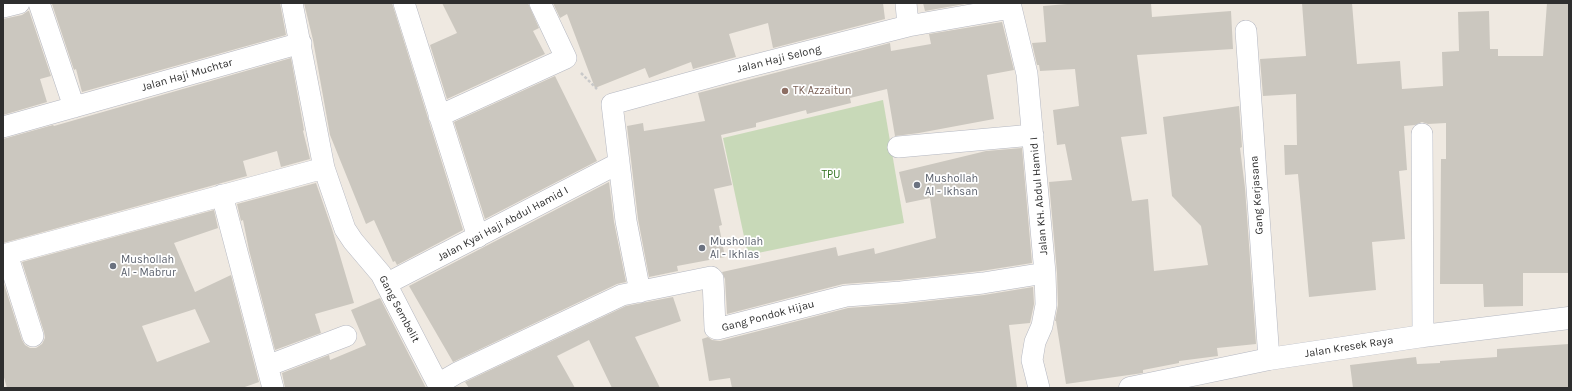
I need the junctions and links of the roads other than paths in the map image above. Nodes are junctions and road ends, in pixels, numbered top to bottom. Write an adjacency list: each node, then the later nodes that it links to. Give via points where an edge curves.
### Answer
1 (18, 3): 8 (street)
2 (39, 3): 12 (street)
3 (292, 3): 11 (street, Gang Sembelit)
4 (404, 3): 13 (street)
5 (540, 3): 13 (street, via 566,58)
6 (906, 3): 9 (street)
7 (1011, 6): 9 (street, Jalan Haji Selong); 16 (street, Jalan KH. Abdul Hamid I, via 1027,74)
8 (3, 7)
9 (908, 26): 18 (street, Jalan Haji Selong, via 612,104)
10 (1246, 31): 30 (street, Gang Kerjasana)
11 (301, 43): 12 (street, Jalan Haji Muchtar); 19 (street, Gang Sembelit)
12 (74, 107): 14 (street, Jalan Haji Muchtar)
13 (440, 116): 21 (street)
14 (3, 127)
15 (1422, 134): 29 (street)
16 (1034, 135): 17 (street); 23 (street, Jalan KH. Abdul Hamid I)
17 (898, 147)
18 (619, 163): 21 (street, Jalan Kyai Haji Abdul Hamid I); 25 (street, via 626,221)
19 (324, 168): 20 (street); 24 (street, Gang Sembelit, via 345,230 381,274)
20 (222, 195): 22 (street); 31 (street)
21 (478, 237): 24 (street, Jalan Kyai Haji Abdul Hamid I)
22 (5, 254): 27 (street)
23 (1045, 273): 25 (street, Gang Pondok Hijau, via 983,283 846,296 717,329 712,278); 34 (street, Jalan KH. Abdul Hamid I, via 1046,305 1032,360)
24 (386, 284): 32 (street, Gang Sembelit)
25 (640, 292): 32 (street, Gang Pondok Hijau, via 622,295 574,317 457,373)
26 (1569, 318): 29 (street, Jalan Kresek Raya)
27 (33, 336)
28 (346, 336): 31 (street)
29 (1423, 336): 30 (street, Jalan Kresek Raya)
30 (1268, 359): 35 (street, Jalan Kresek Raya)
31 (267, 366): 33 (street)
32 (439, 386)
33 (272, 388)
34 (1039, 388)
35 (1130, 388)

